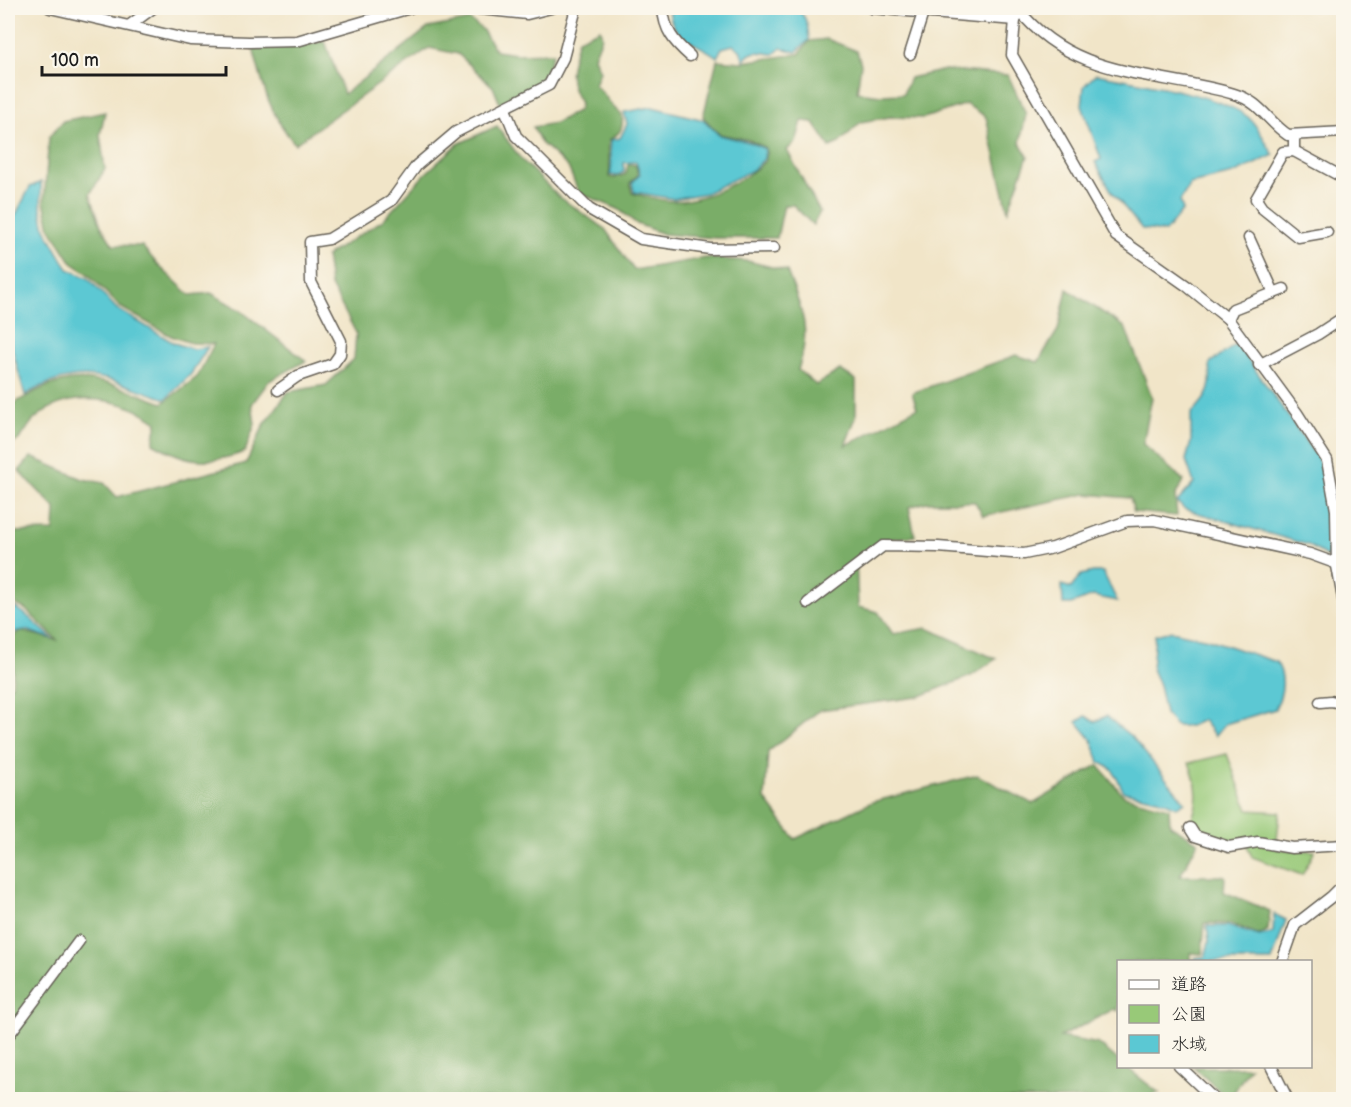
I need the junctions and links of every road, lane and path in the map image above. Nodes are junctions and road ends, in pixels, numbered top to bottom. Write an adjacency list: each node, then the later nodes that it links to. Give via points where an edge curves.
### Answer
1 (50, 8): 11 (street)
2 (153, 8): 11 (street)
3 (410, 8): 11 (street, via 297,41 190,40)
4 (471, 8): 5 (street, via 527,14)
5 (551, 8)
6 (576, 8): 14 (street, via 563,58 549,85)
7 (663, 8): 13 (street, via 665,27)
8 (871, 8): 9 (street)
9 (923, 13): 10 (street); 12 (street)
10 (1018, 13): 16 (street, via 1039,33 1091,63 1234,94 1260,107 1280,129); 23 (street, via 1012,55 1116,236)
11 (130, 25)
12 (910, 54)
13 (690, 57)
14 (505, 109): 21 (street, via 516,136 589,209 641,239 710,249); 25 (street, via 456,132 417,165 391,201 329,238 310,242 311,282 341,341 340,354 333,364 298,376)
15 (1344, 132): 16 (street)
16 (1294, 136): 17 (street)
17 (1294, 151): 18 (street); 19 (street, via 1283,152 1256,199 1298,237)
18 (1344, 178)
19 (1327, 232)
20 (1249, 238): 23 (street, via 1279,291 1233,309)
21 (774, 248)
22 (1344, 317): 24 (street)
23 (1228, 319): 24 (street)
24 (1260, 364): 26 (street, via 1328,460)
25 (278, 390)
26 (1340, 566): 27 (street, via 1311,554 1154,520 1128,521 1053,548 1024,554 883,546); 28 (street)
27 (808, 603)
28 (1344, 604)
29 (1320, 702): 30 (street)
30 (1344, 704)
31 (1190, 828): 32 (street, via 1195,836 1229,847 1258,842 1292,848)
32 (1344, 845)
33 (1344, 884): 35 (street, via 1295,925)
34 (79, 941): 36 (street)
35 (1283, 960)
36 (8, 1036)
37 (1181, 1068): 39 (street)
38 (1272, 1068): 40 (street)
39 (1215, 1100)
40 (1288, 1100)

